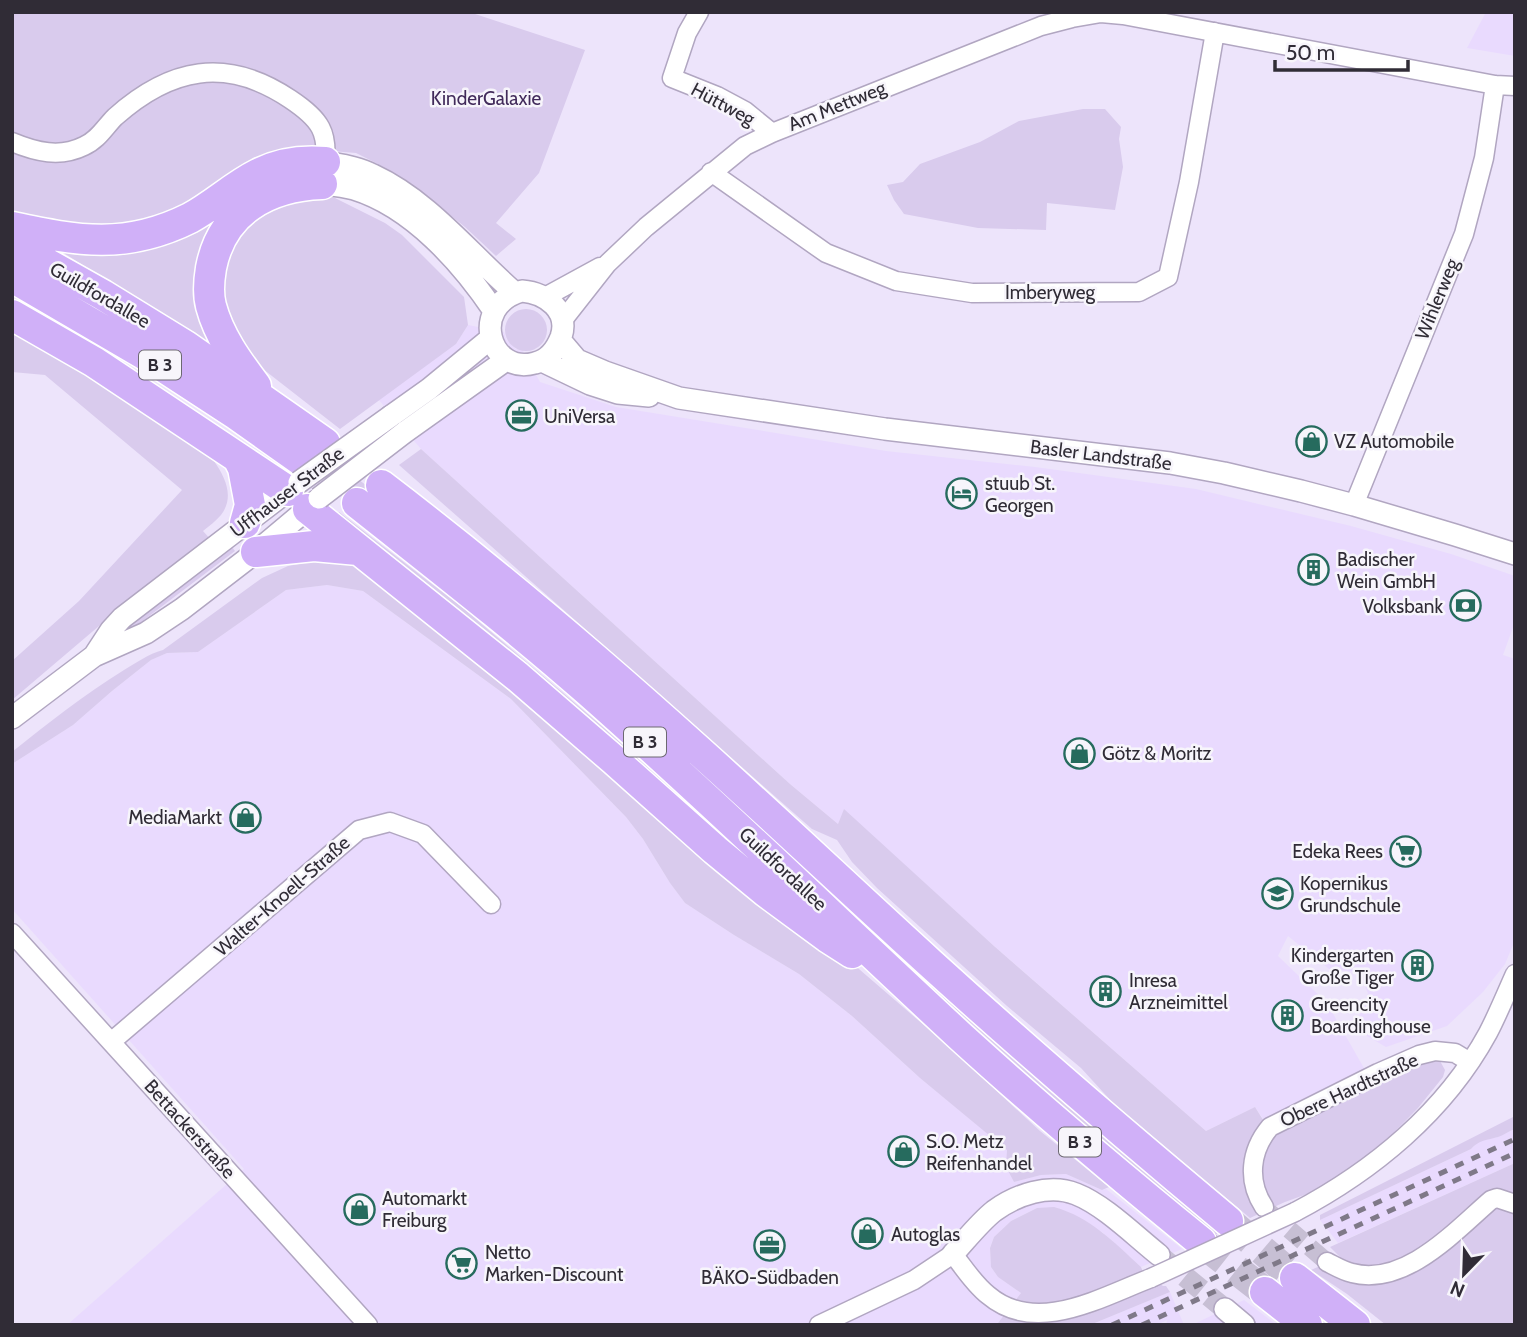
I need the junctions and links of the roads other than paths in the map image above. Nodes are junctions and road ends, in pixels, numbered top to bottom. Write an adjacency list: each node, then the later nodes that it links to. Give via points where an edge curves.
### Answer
1 (699, 12): 6 (street, Hüttweg, via 672,78 717,96)
2 (1101, 13): 3 (street, Am Mettweg); 6 (street, Am Mettweg, via 1041,26)
3 (1215, 32): 4 (street, Am Mettweg); 8 (street, Imberyweg, via 1168,277 1139,292 972,293 897,281 826,253)
4 (1496, 85): 5 (street, Am Mettweg); 30 (street, Wihlerweg, via 1485,158 1464,234)
5 (1515, 86)
6 (772, 133): 8 (street, Am Mettweg, via 745,146)
7 (12, 142): 9 (street, via 49,153 85,146 115,118 169,81 220,72 273,88 311,113 325,144)
8 (711, 172): 12 (street, Am Mettweg)
9 (324, 173): 10 (highway, via 307,161 279,165 191,217 129,238 69,239); 14 (street, via 354,168 399,191 433,215); 16 (street, via 403,213 441,246); 23 (highway, via 244,210 221,237 214,256 210,302 219,331)
10 (12, 227)
11 (12, 244): 23 (highway, Guildfordallee / B 3, via 186,346)
12 (607, 264): 15 (street, Am Mettweg); 18 (street, Am Mettweg)
13 (12, 277): 28 (highway, Guildfordallee / B 3, via 237,415)
14 (515, 293): 15 (street); 16 (street)
15 (545, 297): 18 (street, Basler Landstraße, via 552,302)
16 (494, 311): 19 (street)
17 (12, 315): 26 (highway, via 94,362)
18 (561, 330): 21 (street, via 551,354); 22 (street, Basler Landstraße, via 578,360)
19 (491, 338): 20 (street); 24 (street, Uffhauser Straße, via 429,389)
20 (506, 360): 21 (street, Basler Landstraße, via 526,366); 24 (street, Uffhauser Straße)
21 (542, 361): 22 (street, Basler Landstraße, via 618,393)
22 (679, 398): 30 (street, Basler Landstraße, via 886,429 1170,463)
23 (266, 401): 25 (highway, Guildfordallee / B 3)
24 (398, 424): 28 (street, Uffhauser Straße, bridge)
25 (325, 443)
26 (238, 458): 28 (highway); 31 (highway, via 250,505)
27 (381, 485): 45 (highway, Guildfordallee / B 3, via 465,550 697,748 1033,1055)
28 (303, 488): 31 (street, Uffhauser Straße); 32 (highway); 33 (street, Uffhauser Straße)
29 (357, 503): 40 (highway, Guildfordallee / B 3, via 587,690)
30 (1354, 505): 34 (street, Basler Landstraße)
31 (245, 523): 35 (street, Uffhauser Straße, via 122,618)
32 (358, 550): 33 (highway, via 314,546); 40 (highway, via 518,677 766,892)
33 (256, 552): 35 (street, Uffhauser Straße, via 146,633)
34 (1515, 554)
35 (94, 656): 36 (street, Uffhauser Straße)
36 (12, 718)
37 (491, 904): 41 (street, Walter-Knoell-Straße, via 423,834 390,822 359,830)
38 (12, 933): 41 (street, Bettackerstraße)
39 (1515, 974): 42 (street)
40 (919, 997): 46 (highway, Guildfordallee / B 3, via 1110,1168)
41 (111, 1042): 53 (street, Bettackerstraße)
42 (1470, 1062): 44 (street, Obere Hardtstraße, via 1455,1053 1419,1055 1270,1127 1255,1150 1252,1176); 47 (street, bridge, via 1421,1121 1361,1173 1326,1196 1151,1278 1069,1310 1046,1314 1004,1307 977,1285)
43 (1515, 1204): 49 (street, via 1492,1200 1415,1263 1393,1272 1354,1274)
44 (1264, 1207)
45 (1228, 1221)
46 (1201, 1242)
47 (953, 1254): 48 (street, via 993,1212 1013,1199 1055,1189 1096,1205); 54 (street, via 914,1280)
48 (1158, 1255)
49 (1327, 1262)
50 (1295, 1278): 57 (highway)
51 (1265, 1292): 56 (highway)
52 (1224, 1309): 55 (street)
53 (368, 1325)
54 (819, 1325)
55 (1244, 1325)
56 (1307, 1325)
57 (1355, 1325)

